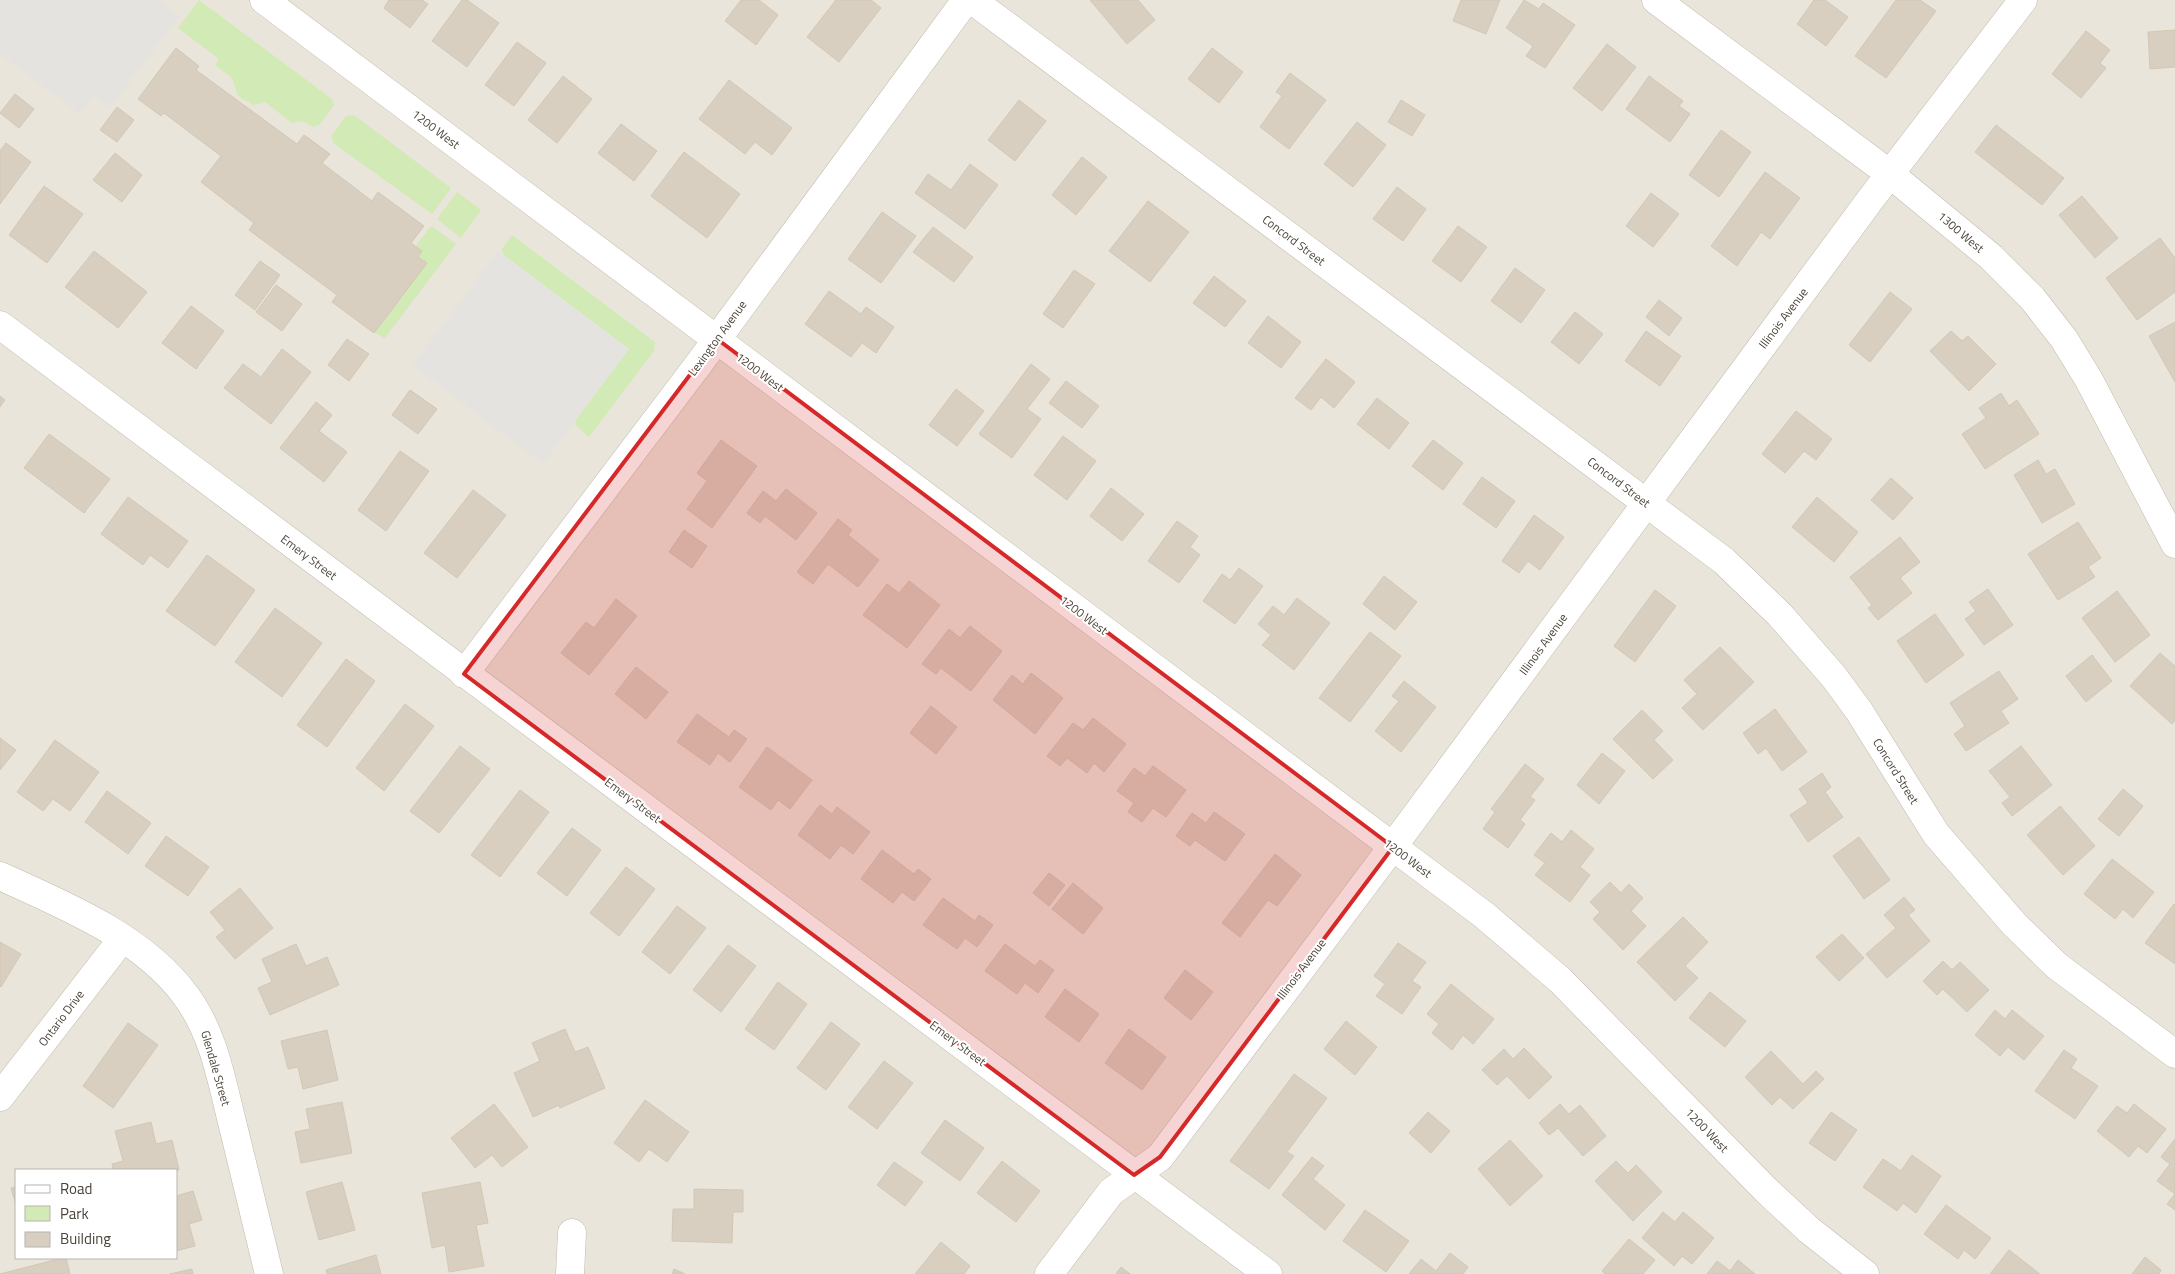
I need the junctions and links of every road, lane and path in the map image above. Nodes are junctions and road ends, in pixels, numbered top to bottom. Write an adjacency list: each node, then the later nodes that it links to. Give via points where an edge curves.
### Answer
1 (264, 0): 8 (street, 1200 West)
2 (966, 0): 8 (street, Lexington Avenue)
3 (972, 0): 9 (street, Concord Street)
4 (1656, 0): 6 (street, 1300 West)
5 (2023, 0): 6 (street, Illinois Avenue)
6 (1890, 174): 9 (street, Illinois Avenue); 10 (street, 1300 West, via 1992,257 2032,298 2064,339)
7 (0, 324): 11 (street, Emery Street)
8 (717, 339): 11 (street, Lexington Avenue); 12 (street, 1200 West)
9 (1647, 503): 12 (street, Illinois Avenue); 15 (street, Concord Street, via 1724,562 1807,645 1859,711 1936,834 2036,947)
10 (2175, 544)
11 (464, 674): 17 (street, Emery Street)
12 (1393, 847): 17 (street, Illinois Avenue, via 1160,1157); 23 (street, 1200 West, via 1484,915 1560,980 1766,1190 1809,1230)
13 (0, 876): 14 (street, Glendale Street, via 92,918)
14 (122, 939): 16 (street, Ontario Drive); 19 (street, Glendale Street, via 170,978 200,1017 216,1060)
15 (2175, 1054)
16 (0, 1097)
17 (1134, 1175): 21 (street, Illinois Avenue, via 1111,1192); 22 (street, Emery Street)
18 (572, 1233): 20 (street)
19 (269, 1274)
20 (570, 1274)
21 (1049, 1274)
22 (1268, 1274)
23 (1865, 1274)

